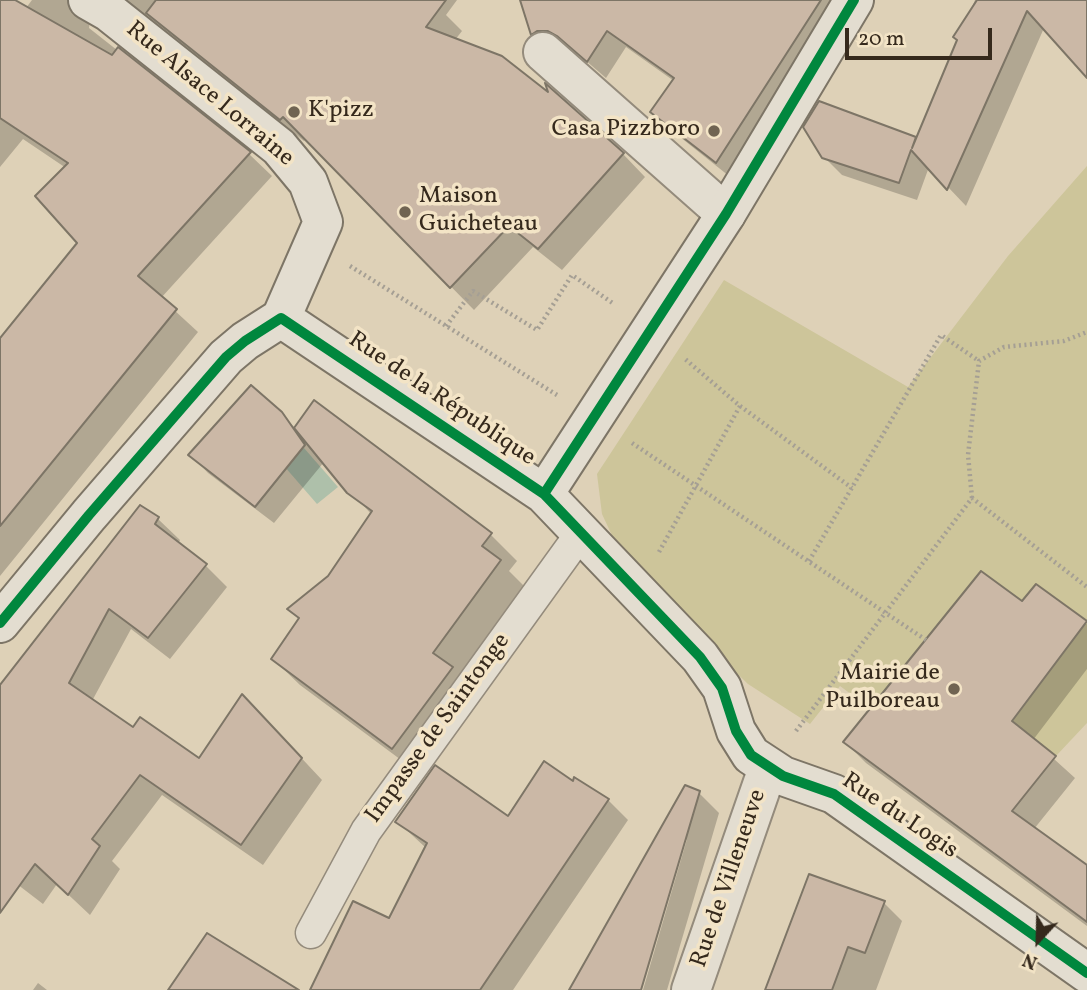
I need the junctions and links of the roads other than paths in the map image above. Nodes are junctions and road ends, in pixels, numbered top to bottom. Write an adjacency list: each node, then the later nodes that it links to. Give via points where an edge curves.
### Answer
1 (855, 0): 4 (street, Rue de la République)
2 (105, 4): 5 (street, Rue Alsace Lorraine, via 279,147 308,182 323,222)
3 (543, 52): 4 (street)
4 (726, 214): 6 (street, Rue de la République)
5 (281, 318): 6 (street, Rue de la République); 8 (street, via 226,357)
6 (544, 494): 7 (street, Rue du Logis)
7 (580, 533): 9 (street, Rue du Logis, via 700,657 722,688 736,731 751,755); 10 (lane, Impasse de Saintonge, via 366,831)
8 (0, 624)
9 (768, 768): 11 (street, Rue du Logis, via 834,794); 12 (street, Rue de Villeneuve)
10 (311, 933)
11 (1087, 973)
12 (691, 990)

